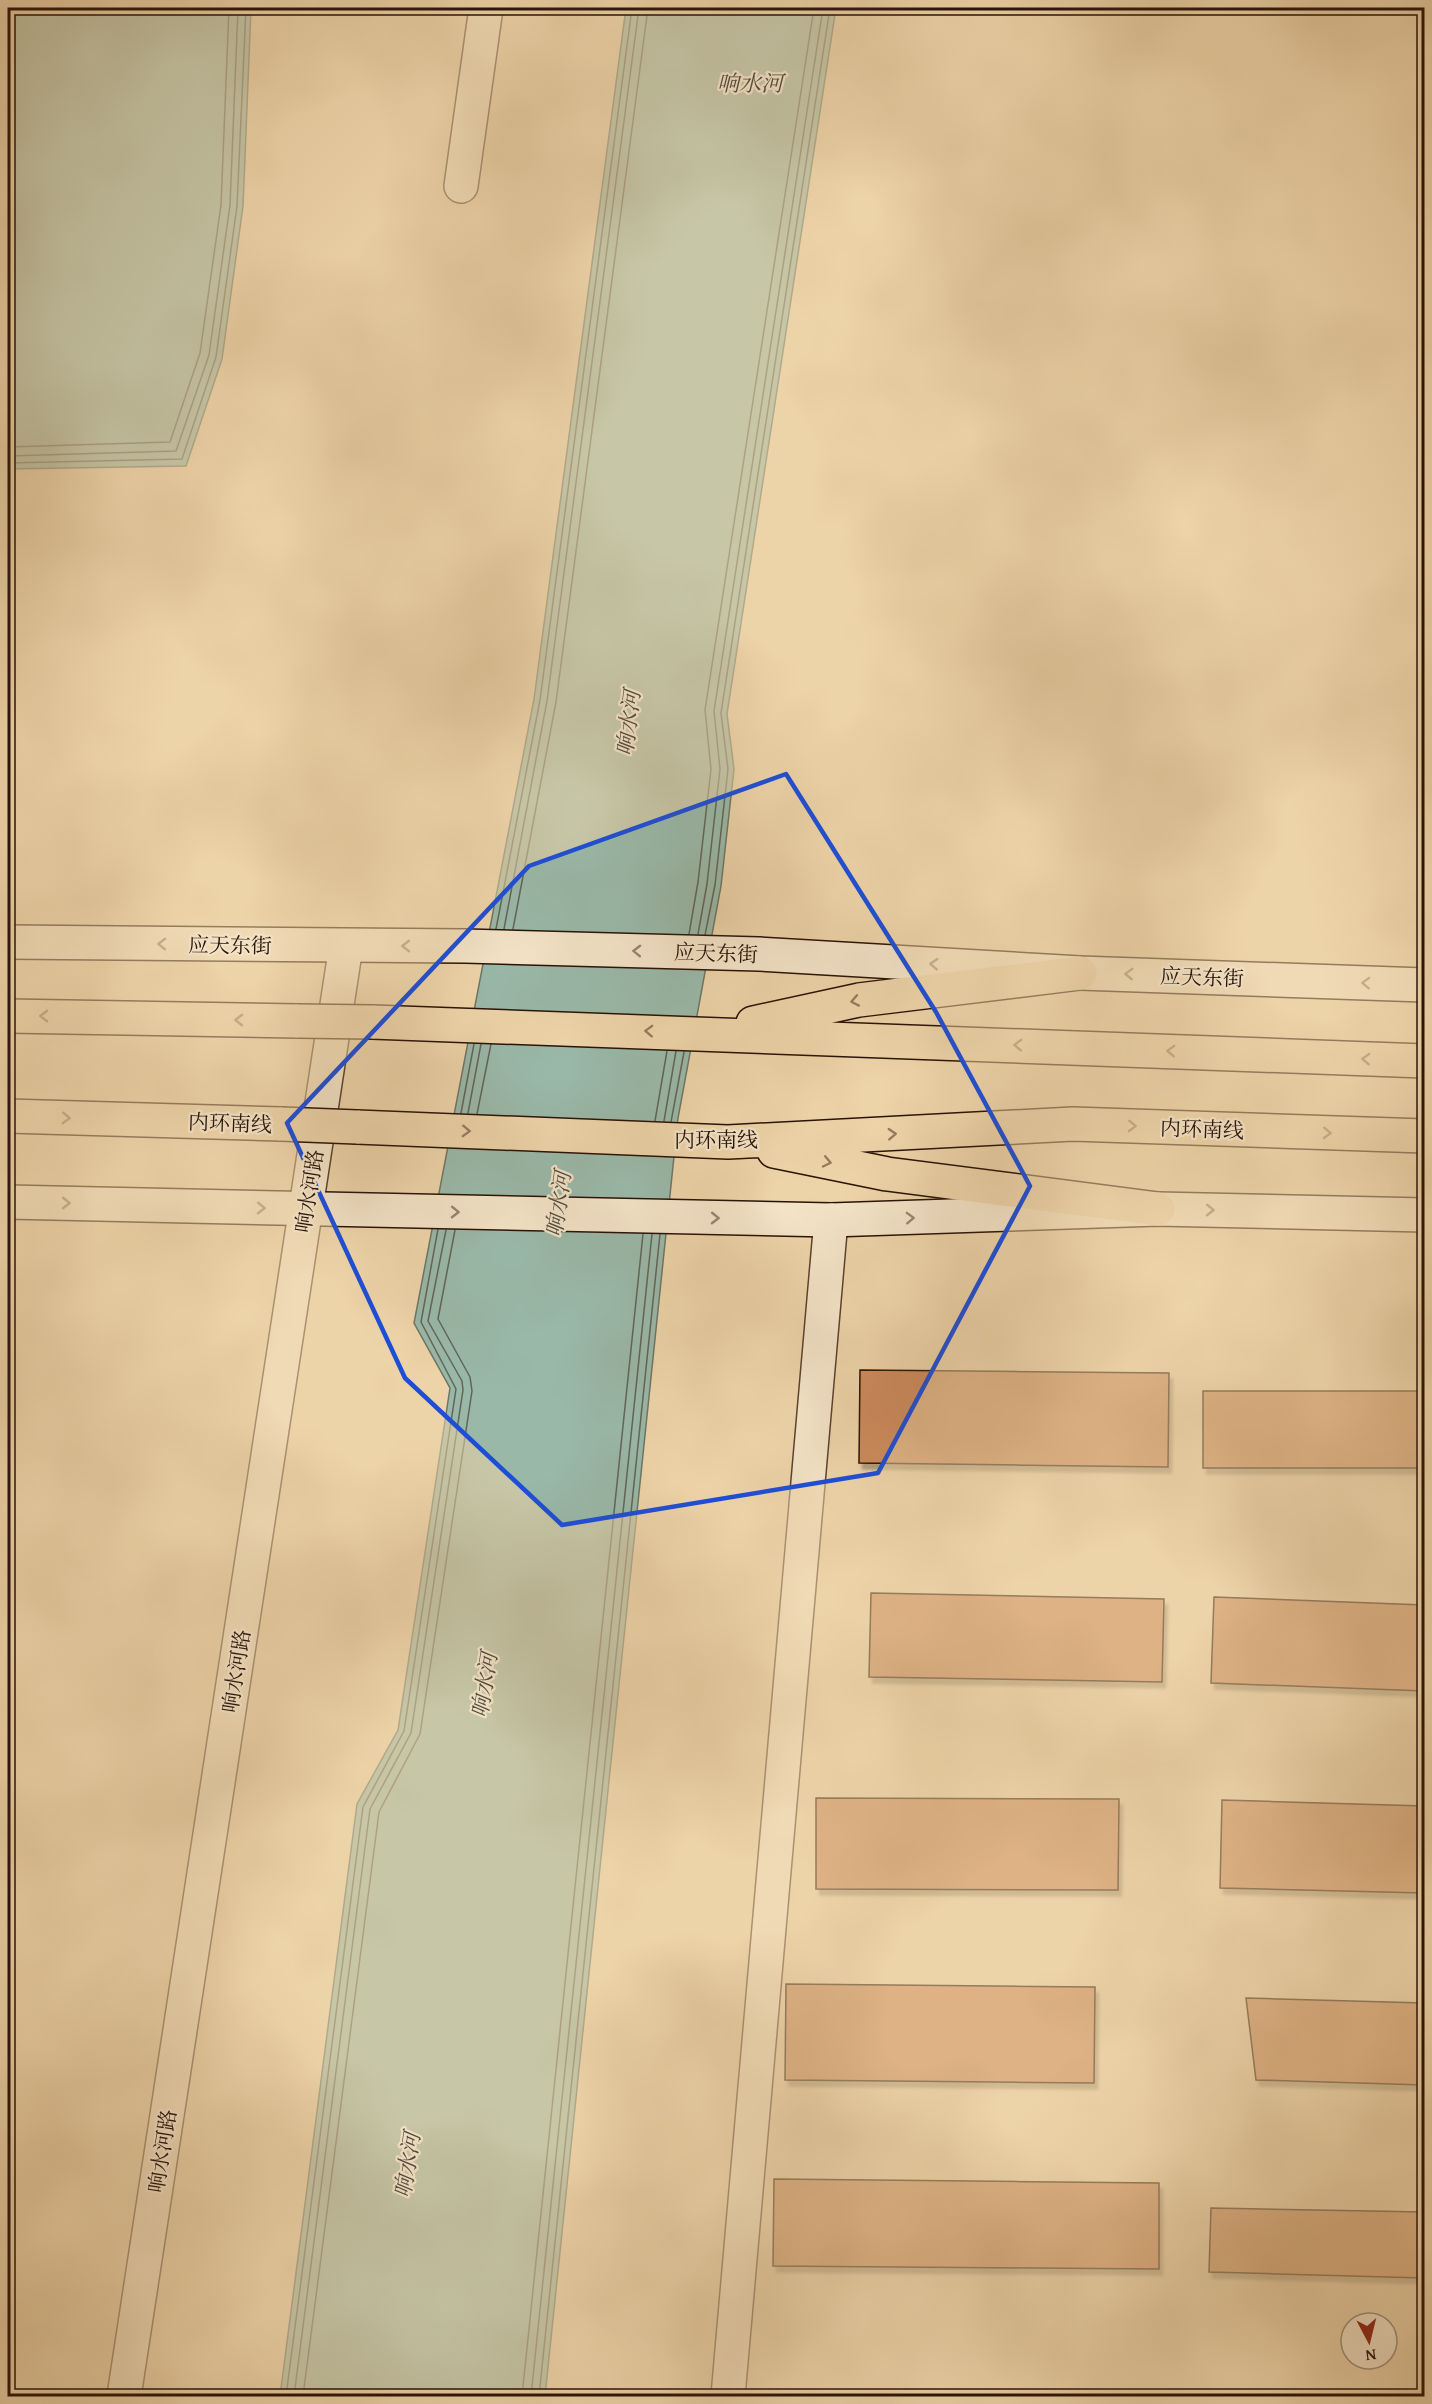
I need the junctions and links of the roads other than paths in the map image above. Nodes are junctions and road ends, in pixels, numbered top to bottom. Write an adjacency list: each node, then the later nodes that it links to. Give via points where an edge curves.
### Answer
1 (486, 8): 2 (main road)
2 (461, 186)
3 (8, 942): 4 (main road, 应天东街, one-way to 3)
4 (346, 946): 5 (main road, 应天东街, one-way to 4, via 759,954); 14 (main road, 响水河路)
5 (1080, 972): 6 (main road, 应天东街, one-way to 5); 8 (highway, one-way to 8, via 859,1000)
6 (1425, 985)
7 (8, 1016): 8 (highway, one-way to 7, bridge, via 426,1023)
8 (708, 1033): 9 (highway, one-way to 8)
9 (1425, 1061)
10 (8, 1116): 12 (highway, 内环南线, one-way to 12, bridge)
11 (1425, 1136): 12 (highway, 内环南线, one-way to 11, via 1073,1124)
12 (728, 1142): 15 (highway, one-way to 15, via 887,1174)
13 (8, 1202): 14 (main road, one-way to 14)
14 (306, 1209): 17 (main road, one-way to 17); 18 (main road, 响水河路)
15 (1158, 1209): 16 (main road, one-way to 16); 17 (main road, one-way to 15)
16 (1425, 1215)
17 (831, 1220): 19 (main road)
18 (124, 2397)
19 (728, 2397)

